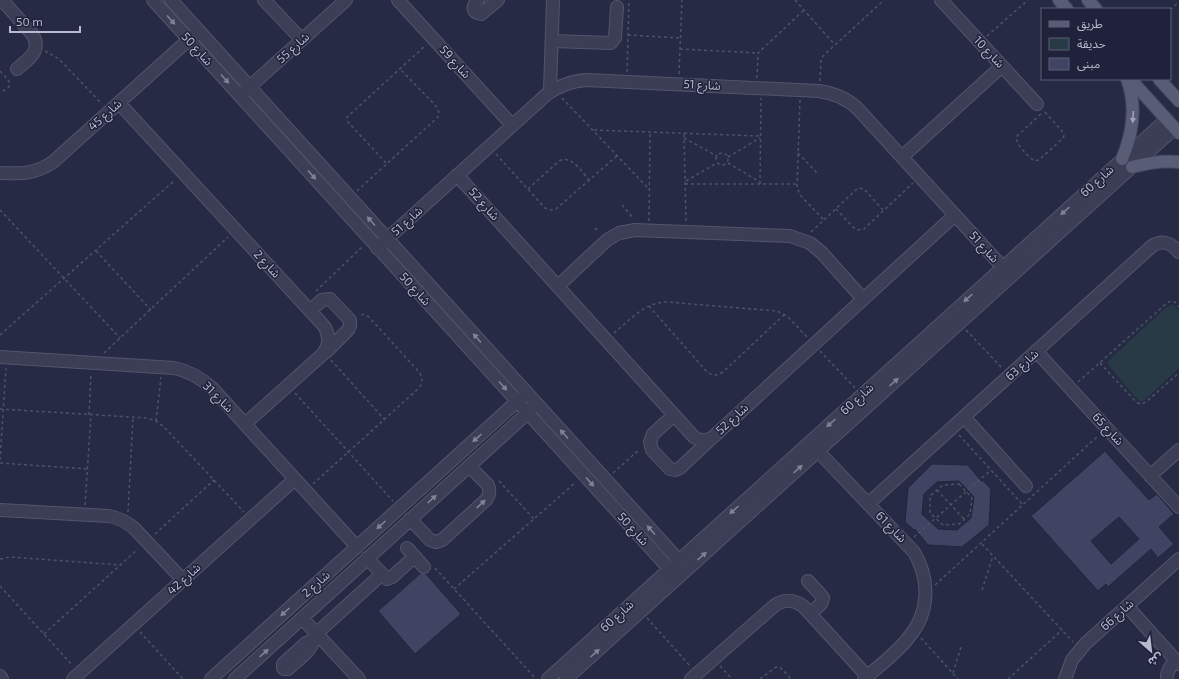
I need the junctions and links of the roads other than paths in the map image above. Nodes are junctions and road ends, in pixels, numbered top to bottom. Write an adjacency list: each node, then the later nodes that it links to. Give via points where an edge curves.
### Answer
1 (2, 0): 21 (street, via 36,41 33,54)
2 (153, 0): 17 (street, شارع 50, one-way to 17)
3 (171, 0): 16 (street, شارع 50)
4 (264, 0): 18 (street)
5 (346, 0): 18 (street, شارع 55)
6 (398, 0): 32 (street, شارع 59)
7 (478, 0): 8 (street, via 473,7 481,14)
8 (498, 0)
9 (553, 0): 19 (street)
10 (941, 0): 20 (street, شارع 10)
11 (1059, 0): 14 (main road)
12 (1088, 0): 15 (main road)
13 (617, 7): 19 (street, via 615,38 611,42)
14 (1066, 8)
15 (1095, 8)
16 (199, 31): 17 (street, شارع 45); 25 (street, شارع 50)
17 (189, 40): 27 (street, شارع 50, one-way to 27); 29 (street, شارع 45)
18 (302, 40): 25 (street, شارع 55)
19 (552, 41): 26 (street)
20 (1002, 66): 30 (street, شارع 10); 34 (street)
21 (17, 69)
22 (1127, 80): 35 (main road, one-way to 35, via 1132,96 1133,122)
23 (1131, 80): 31 (main road)
24 (1160, 80): 28 (main road)
25 (250, 87): 27 (street, شارع 55); 41 (street, شارع 50, one-way to 25)
26 (552, 90): 32 (street, شارع 51); 34 (street, شارع 51, via 580,80 819,91 833,94 852,104)
27 (240, 96): 42 (street, شارع 50, one-way to 42)
28 (1179, 101)
29 (119, 103): 38 (street, شارع 45, via 48,166 28,173); 48 (street, شارع 2)
30 (1040, 108)
31 (1167, 119): 33 (main road); 35 (street, شارع 60)
32 (512, 125): 39 (street, شارع 51)
33 (1177, 130): 37 (street, شارع 60)
34 (902, 157): 40 (street, شارع 51)
35 (1122, 159): 44 (street, شارع 60, one-way to 44)
36 (1179, 162): 37 (main road, via 1153,162)
37 (1132, 168): 45 (street, شارع 60)
38 (0, 173)
39 (458, 175): 41 (street, شارع 51); 46 (street, شارع 52)
40 (955, 214): 44 (street, شارع 51); 47 (street, شارع 52)
41 (388, 239): 42 (street, شارع 51); 52 (street, شارع 50, one-way to 41)
42 (374, 244): 53 (street, شارع 50, one-way to 53)
43 (1179, 252): 49 (street, شارع 63, via 1167,243 1152,246)
44 (1002, 267): 45 (street, شارع 51); 60 (street, شارع 60, one-way to 60)
45 (1011, 276): 62 (street, شارع 60, one-way to 45)
46 (558, 286): 47 (street, via 607,240 627,231 790,236 810,243 822,253); 56 (street, شارع 52)
47 (862, 299): 59 (street, شارع 52)
48 (307, 307): 50 (street, شارع 2, via 328,334 328,344); 50 (street, via 330,299 349,318 349,328)
49 (1036, 351): 57 (street, شارع 63); 64 (street, شارع 65)
50 (324, 353): 58 (street)
51 (3, 358): 58 (street, شارع 31, via 182,370 205,382)
52 (527, 393): 53 (street, شارع 2); 54 (street, شارع 50)
53 (517, 402): 55 (street, شارع 50); 71 (street, شارع 2, one-way to 71)
54 (537, 404): 55 (street, شارع 2); 74 (street, شارع 50, one-way to 54)
55 (527, 413): 63 (street, شارع 2); 77 (street, شارع 50, one-way to 77)
56 (674, 415): 59 (street, شارع 52, via 697,439 707,440); 59 (street, via 650,439 652,450 670,469 680,468)
57 (964, 417): 66 (street); 67 (street, شارع 63)
58 (245, 424): 65 (street, شارع 31)
59 (713, 437)
60 (809, 442): 62 (street, شارع 61); 74 (street, شارع 60, one-way to 74)
61 (1179, 450): 64 (street)
62 (818, 451): 67 (street, شارع 61); 74 (street, شارع 60, one-way to 62)
63 (469, 466): 70 (street, شارع 2, one-way to 63); 70 (street, one-way to 63, via 430,540 442,540 488,496 488,485)
64 (1150, 476): 68 (street, شارع 65)
65 (295, 479): 71 (street, شارع 31); 78 (street, شارع 42)
66 (1026, 486)
67 (868, 504): 89 (street, شارع 61, via 914,552 921,565 926,594 923,613 914,631 906,642)
68 (1179, 507)
69 (0, 510): 78 (street, via 119,518 134,528)
70 (410, 519): 72 (street, شارع 2)
71 (357, 547): 72 (street, via 353,560 358,564); 72 (street, via 368,541 373,544 374,549); 91 (street, شارع 2, one-way to 91)
72 (367, 558): 76 (street); 82 (street, شارع 2)
73 (1179, 558): 80 (street, شارع 66)
74 (683, 565): 77 (street, شارع 60)
75 (429, 567): 76 (street, via 411,552 390,579)
76 (382, 574): 83 (street)
77 (673, 574): 95 (street, شارع 60); 96 (street, شارع 60, one-way to 77, via 641,611)
78 (183, 580): 87 (street, شارع 42)
79 (808, 581): 81 (street, via 823,598 821,604)
80 (1127, 606): 84 (street); 97 (street, شارع 66, via 1080,649 1072,660)
81 (810, 614): 88 (street, via 794,601 778,603); 89 (street)
82 (299, 620): 83 (street); 85 (street, شارع 2, one-way to 82)
83 (316, 636): 93 (street); 94 (street)
84 (1177, 662): 98 (street, via 1168,670)
85 (248, 675): 92 (street, شارع 2)
86 (0, 676): 90 (street)
87 (76, 676)
88 (694, 676)
89 (866, 678)
90 (2, 679)
91 (212, 679)
92 (235, 679)
93 (348, 679)
94 (359, 679)
95 (548, 679)
96 (566, 679)
97 (1065, 679)
98 (1167, 679)

